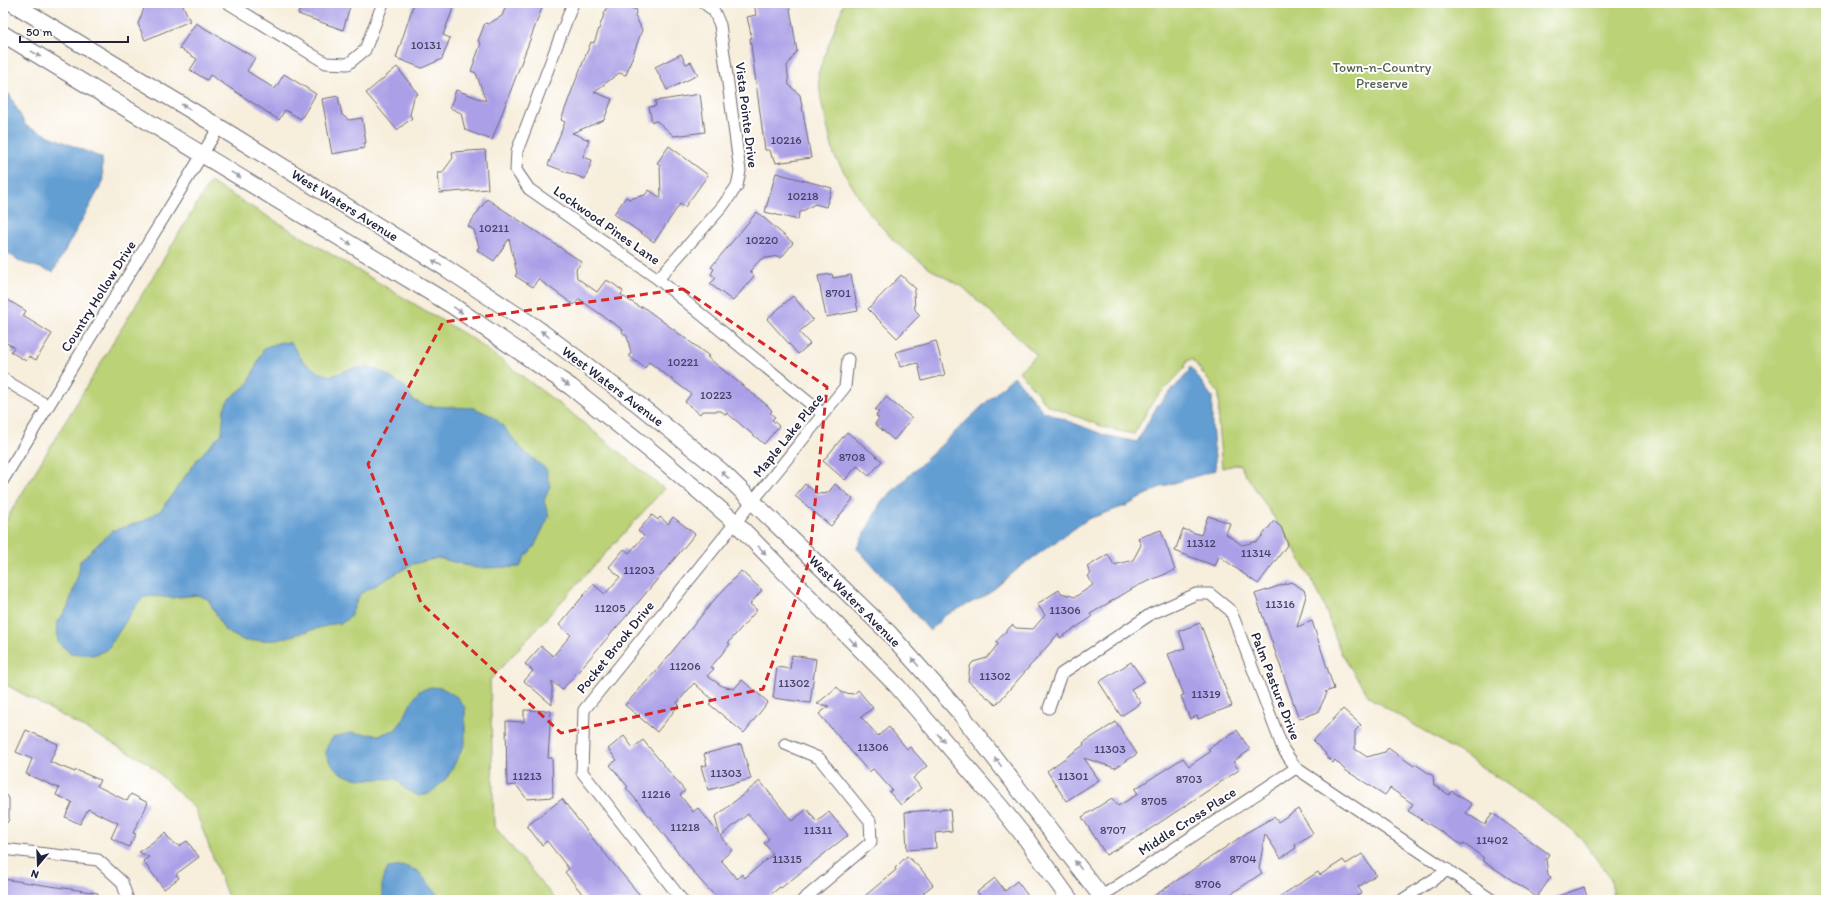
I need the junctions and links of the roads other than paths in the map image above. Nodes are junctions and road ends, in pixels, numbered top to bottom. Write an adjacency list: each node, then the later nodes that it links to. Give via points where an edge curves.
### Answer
1 (12, 3): 7 (street, West Waters Avenue, one-way to 1)
2 (228, 3): 3 (street, via 326,63 348,64 365,50)
3 (383, 3)
4 (573, 3): 9 (street, Lockwood Pines Lane, via 517,152 516,170 529,189)
5 (704, 3): 9 (street, Vista Pointe Drive, via 714,11 720,24 740,171 737,186 722,207)
6 (3, 34): 8 (street, West Waters Avenue, one-way to 8)
7 (220, 127): 8 (street, Country Hollow Drive); 15 (street, West Waters Avenue, one-way to 7, via 720,470 659,421 535,327)
8 (203, 154): 12 (street, Country Hollow Drive); 16 (street, West Waters Avenue, one-way to 16, via 453,306 564,382 662,459)
9 (658, 279): 13 (street, Lockwood Pines Lane)
10 (848, 359): 13 (street, Maple Lake Place, via 845,387)
11 (3, 379): 12 (street)
12 (48, 406): 14 (street, Country Hollow Drive)
13 (823, 414): 15 (street, Maple Lake Place)
14 (3, 480)
15 (753, 502): 16 (street, Maple Lake Place); 24 (street, West Waters Avenue, one-way to 15, via 960,713 889,633)
16 (735, 522): 26 (street, Pocket Brook Drive, via 584,710 582,772); 28 (street, West Waters Avenue, one-way to 28, via 897,686 1000,806)
17 (1049, 708): 19 (street, Palm Pasture Drive, via 1061,674 1151,614 1196,594 1210,594 1231,610 1283,748)
18 (786, 744): 27 (street, via 819,758 870,821 871,842)
19 (1296, 768): 23 (street, Palm Pasture Drive); 24 (street, Middle Cross Place)
20 (3, 800): 21 (street)
21 (3, 818)
22 (3, 849): 25 (street, via 98,860 122,882)
23 (1448, 870): 29 (street); 30 (street, Palm Pasture Drive)
24 (1100, 899)
25 (128, 900)
26 (682, 900)
27 (803, 900)
28 (1070, 900)
29 (1402, 900)
30 (1492, 900)

